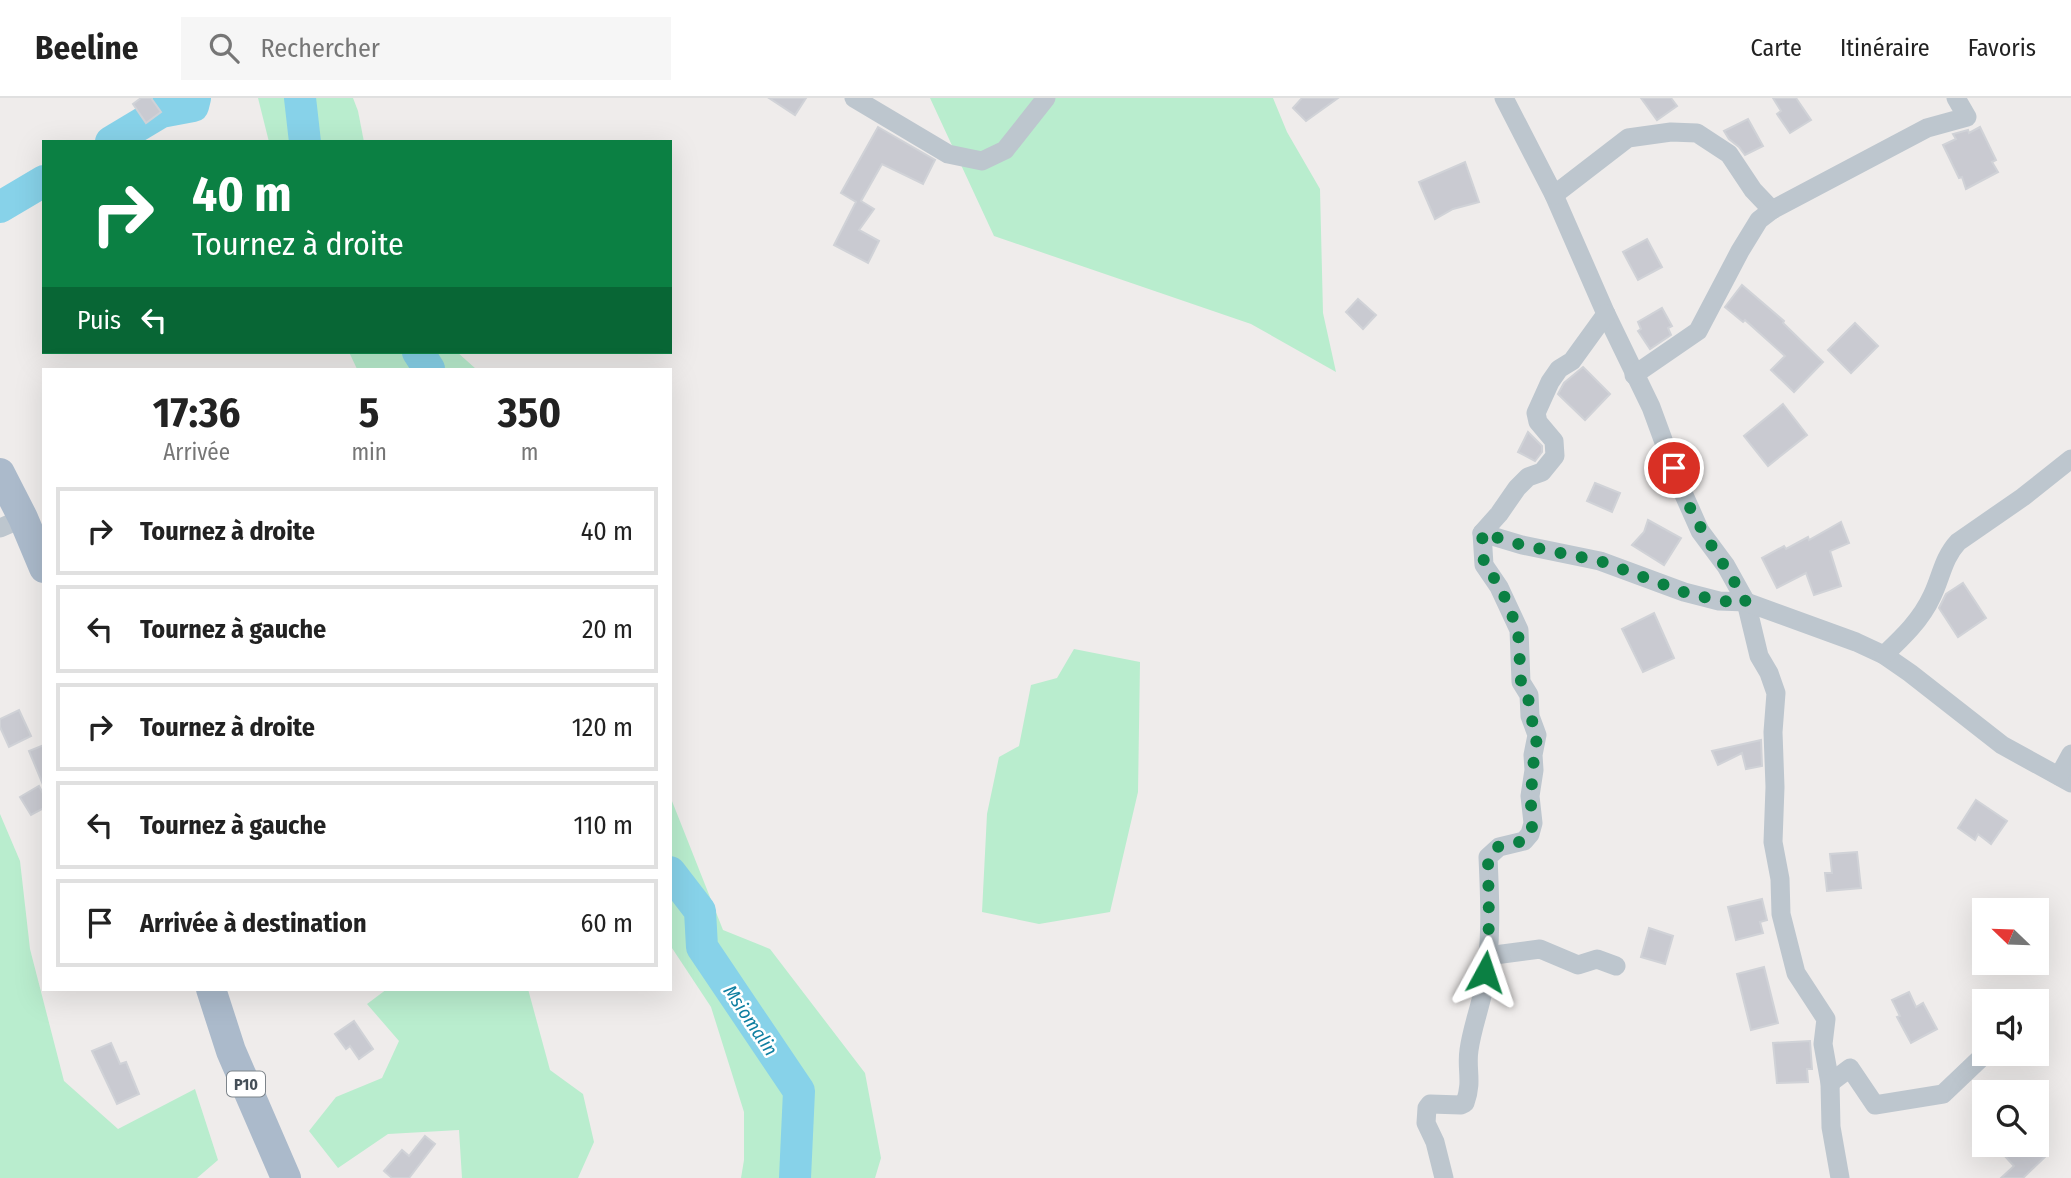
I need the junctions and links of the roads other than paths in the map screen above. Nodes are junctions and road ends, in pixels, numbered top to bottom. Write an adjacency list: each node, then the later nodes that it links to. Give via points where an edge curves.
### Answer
1 (854, 98): 2 (street, via 948,154 982,161 1005,150)
2 (1046, 98)
3 (1504, 98): 5 (street)
4 (1956, 98): 6 (street, via 1967,117 1927,128)
5 (1554, 195): 6 (street, via 1628,138 1697,133 1730,154); 7 (street)
6 (1772, 210): 8 (street, via 1759,220 1740,251 1698,331)
7 (1605, 314): 8 (street); 12 (street, via 1572,361 1559,369 1536,413 1554,441 1555,456 1542,472 1517,488)
8 (1634, 375): 14 (street, via 1700,531 1727,566)
9 (2071, 459): 15 (street, via 1949,551 1920,619)
10 (0, 473): 11 (main road)
11 (12, 523): 13 (main road)
12 (1482, 533): 14 (street, via 1600,561 1684,592); 18 (street, via 1484,565 1500,586 1518,630 1521,682 1538,735 1530,834 1524,841 1499,846 1488,857)
13 (42, 565)
14 (1746, 602): 15 (street); 22 (street, via 1759,656 1776,692 1773,842 1781,914 1796,974 1826,1019 1824,1044)
15 (1884, 655): 17 (street, via 2002,745)
16 (2071, 754): 17 (street)
17 (2065, 779)
18 (1487, 957): 19 (street, via 1541,949 1578,965 1597,960); 24 (street, via 1468,1054 1470,1083 1465,1103 1426,1108 1426,1123)
19 (1616, 966)
20 (212, 991): 23 (main road, P10, via 231,1051)
21 (1972, 1066): 22 (street, via 1943,1094 1875,1105 1850,1068)
22 (1830, 1083): 25 (street, via 1831,1128)
23 (286, 1178)
24 (1444, 1178)
25 (1840, 1178)

